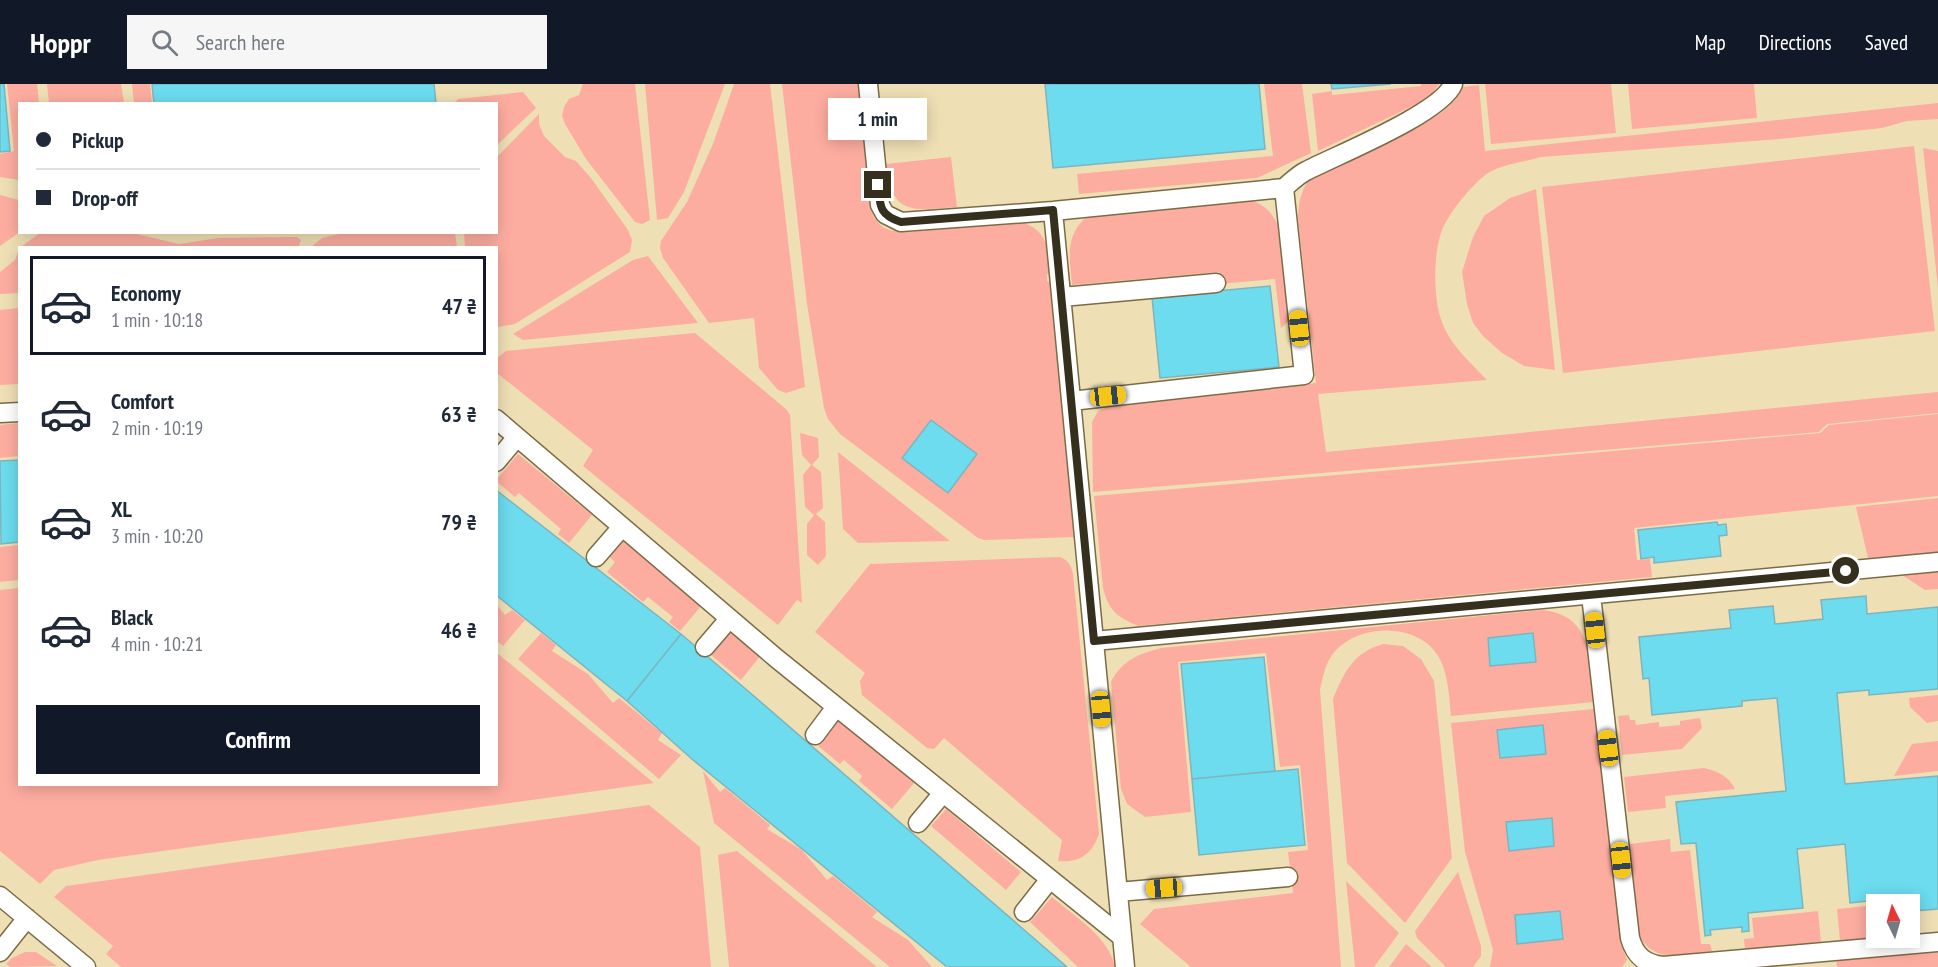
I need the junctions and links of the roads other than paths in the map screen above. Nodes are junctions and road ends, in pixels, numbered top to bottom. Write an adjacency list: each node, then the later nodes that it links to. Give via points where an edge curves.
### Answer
1 (868, 84): 4 (lane, via 880,205 891,219 901,222)
2 (1453, 84): 3 (lane, via 1443,98 1416,116 1303,172)
3 (1284, 188): 4 (lane); 7 (lane, via 1304,375)
4 (1053, 210): 6 (lane)
5 (1216, 283): 6 (lane)
6 (1062, 297): 7 (lane)
7 (1071, 401): 18 (lane)
8 (18, 412): 9 (lane)
9 (0, 413)
10 (498, 421): 11 (lane)
11 (517, 437): 12 (lane); 13 (lane)
12 (498, 460)
13 (622, 527): 14 (lane); 17 (lane)
14 (596, 557)
15 (1938, 562): 16 (lane)
16 (1591, 595): 18 (lane); 31 (lane, via 1630,938 1641,959 1663,966)
17 (729, 619): 19 (lane); 20 (lane)
18 (1094, 641): 26 (lane)
19 (705, 647)
20 (836, 707): 21 (lane); 22 (lane)
21 (815, 735)
22 (943, 793): 23 (lane); 25 (lane)
23 (918, 823)
24 (1288, 877): 26 (lane)
25 (1050, 879): 28 (lane); 30 (lane)
26 (1118, 892): 30 (lane)
27 (0, 896): 29 (lane)
28 (1024, 912)
29 (27, 918): 32 (lane); 33 (lane)
30 (1122, 937): 34 (lane)
31 (1938, 942)
32 (0, 952)
33 (83, 966)
34 (1125, 967)

